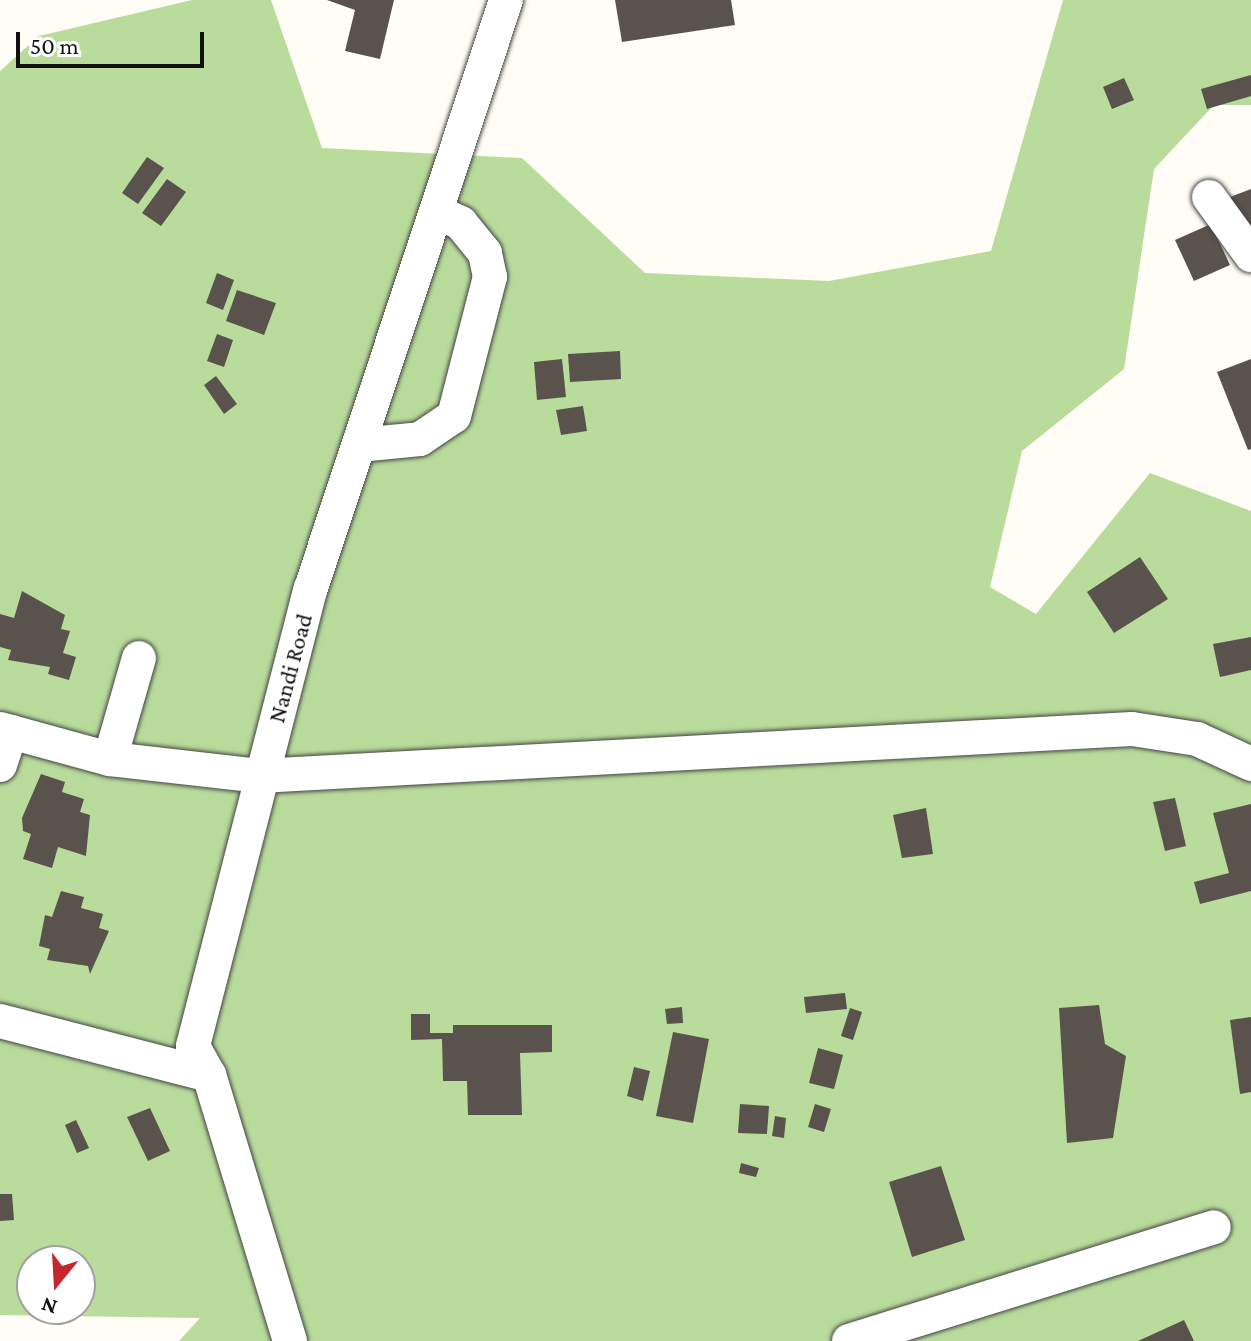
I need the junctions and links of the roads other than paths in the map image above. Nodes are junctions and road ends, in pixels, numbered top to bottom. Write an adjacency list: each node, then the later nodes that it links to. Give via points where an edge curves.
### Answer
1 (506, 0): 3 (street, Nandi Road)
2 (1209, 197): 4 (street)
3 (436, 212): 5 (street, Nandi Road); 5 (street, via 461,223 485,253 490,277 454,416 420,439)
4 (1251, 255)
5 (359, 445): 11 (street, Nandi Road)
6 (139, 658): 8 (street)
7 (6, 730): 8 (street); 10 (street)
8 (110, 759): 11 (street)
9 (1251, 764): 11 (street, via 1197,739 1132,729)
10 (0, 765)
11 (259, 776): 13 (street, Nandi Road, via 193,1046)
12 (0, 1021): 13 (street)
13 (209, 1075): 15 (street, Nandi Road)
14 (1214, 1227): 16 (street)
15 (290, 1341)
16 (849, 1341)

